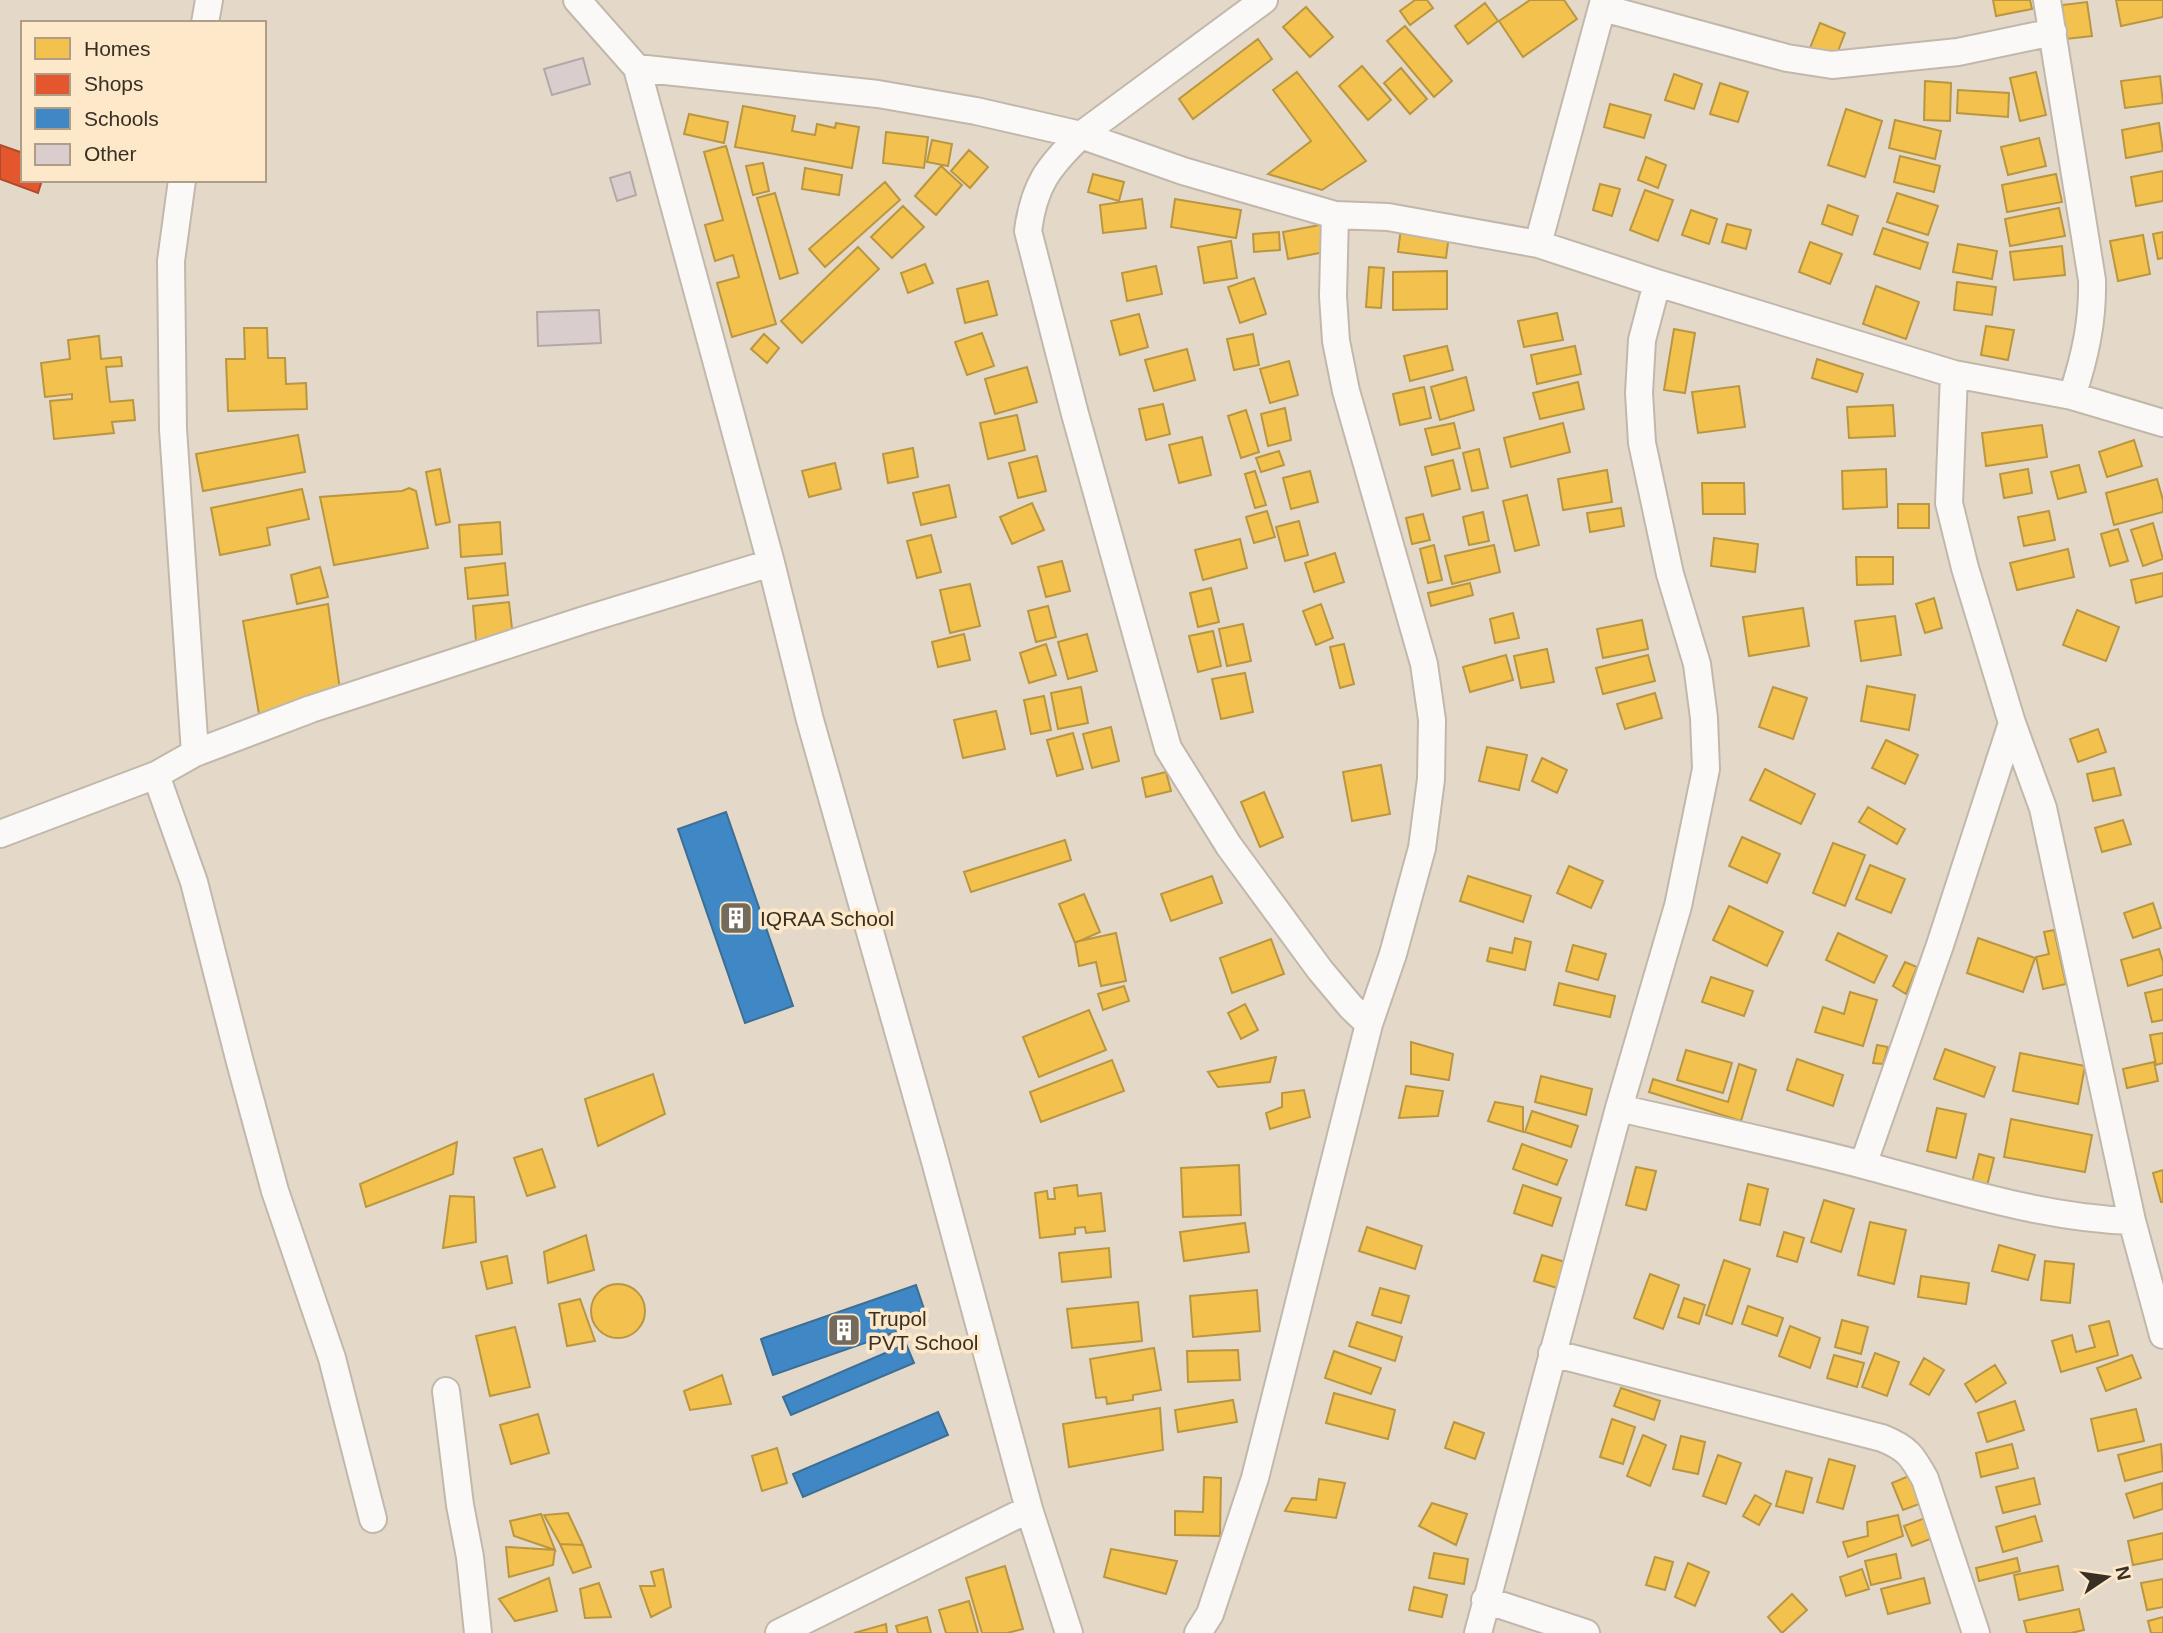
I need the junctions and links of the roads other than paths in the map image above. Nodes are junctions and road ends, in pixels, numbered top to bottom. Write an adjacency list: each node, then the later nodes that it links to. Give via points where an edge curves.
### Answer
1 (209, 0): 6 (street)
2 (577, 0): 8 (street)
3 (1264, 0): 9 (street)
4 (2047, 0): 7 (street)
5 (1603, 4): 7 (street, via 1787,58 1832,65 1958,52); 12 (street)
6 (205, 21)
7 (2053, 32): 15 (street, via 2092,280 2089,335)
8 (637, 68): 9 (street, via 878,93); 17 (street)
9 (1081, 135): 11 (street, via 1183,171); 22 (street, via 1041,181 1031,205 1028,231 1168,748 1228,846 1320,970)
10 (182, 182): 19 (street, via 171,261 173,415)
11 (1335, 215): 12 (street, via 1388,217); 22 (street, via 1336,341 1424,664 1432,720 1431,779 1422,848)
12 (1538, 244): 13 (street)
13 (1657, 283): 14 (street); 23 (street, via 1642,340 1642,443 1670,574 1697,664 1706,769 1678,906)
14 (1954, 374): 15 (street); 18 (street, via 1949,503)
15 (2072, 396): 16 (street)
16 (2163, 423)
17 (771, 563): 19 (street, via 324,705); 29 (street, via 814,734)
18 (2012, 723): 24 (street); 25 (street, via 2043,808)
19 (195, 753): 20 (street)
20 (156, 775): 21 (street); 30 (street, via 194,882 272,1178 332,1358)
21 (0, 834)
22 (1369, 1024): 35 (street, via 1255,1478 1210,1614)
23 (1619, 1108): 24 (street); 27 (street)
24 (1863, 1165): 25 (street, via 2024,1208)
25 (2132, 1221): 26 (street)
26 (2163, 1335)
27 (1552, 1353): 31 (street); 38 (street, via 1903,1447 1925,1479)
28 (446, 1391): 32 (street)
29 (1029, 1509): 33 (street); 34 (street)
30 (373, 1519)
31 (1485, 1600): 36 (street); 37 (street)
32 (478, 1633)
33 (779, 1633)
34 (1069, 1633)
35 (1198, 1633)
36 (1478, 1633)
37 (1586, 1633)
38 (1976, 1633)

